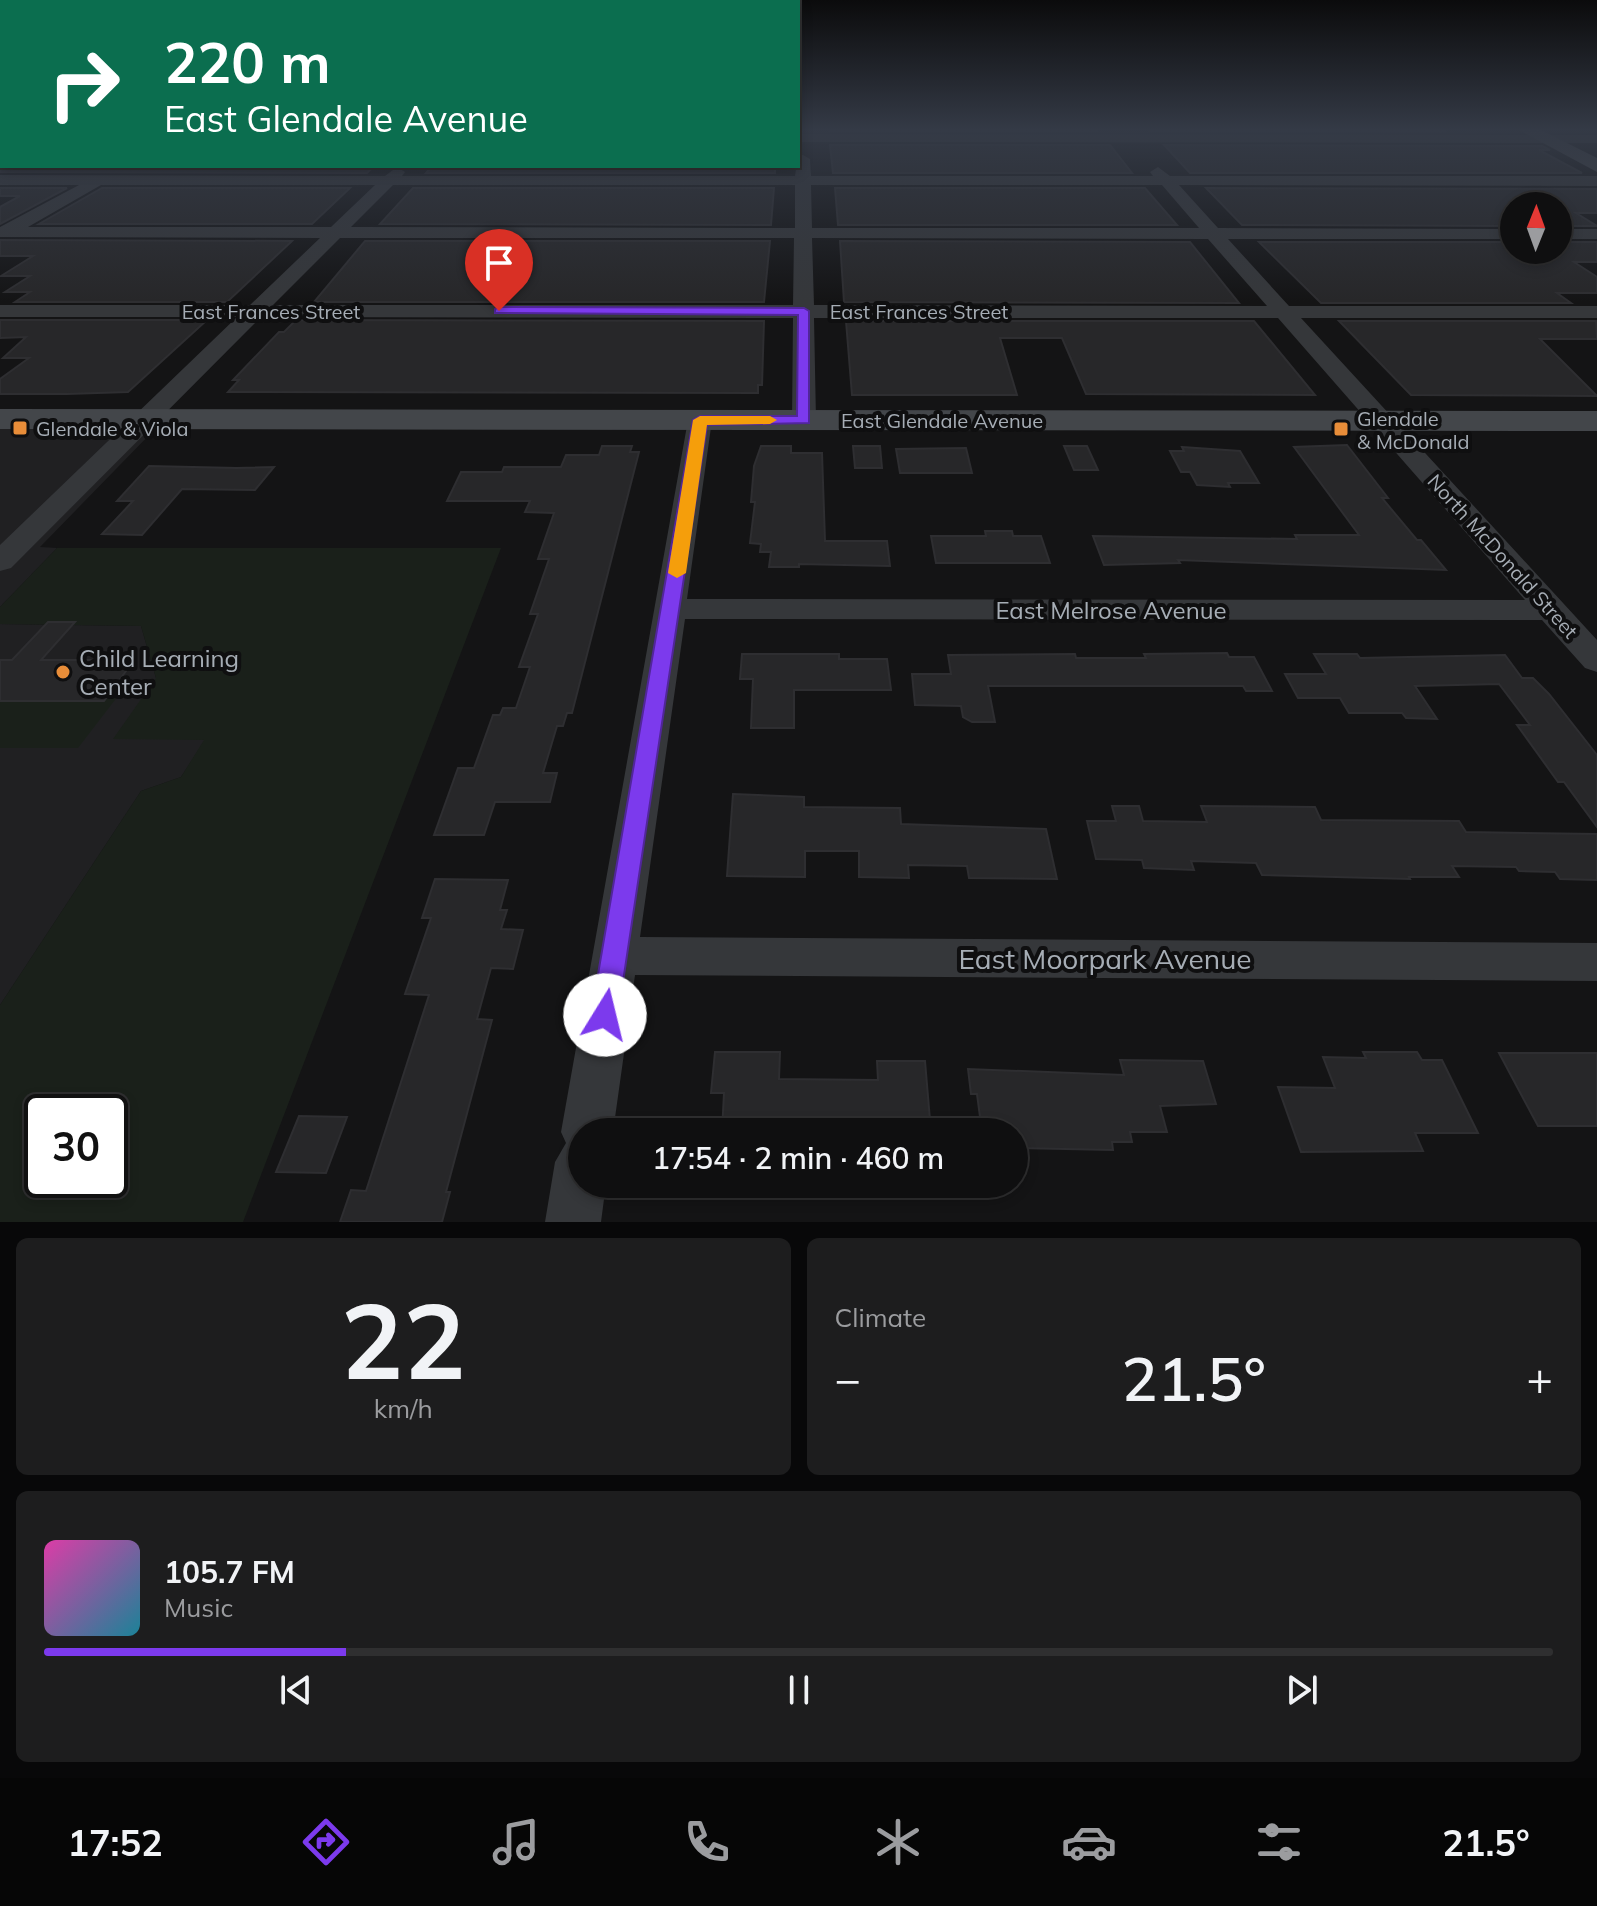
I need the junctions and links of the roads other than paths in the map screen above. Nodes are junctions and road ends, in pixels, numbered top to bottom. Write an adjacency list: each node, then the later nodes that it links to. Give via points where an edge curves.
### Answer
1 (85, 187): 5 (street)
2 (382, 187): 6 (street)
3 (803, 187): 7 (street)
4 (1172, 187): 8 (street, North McDonald Street)
5 (2, 233): 6 (street)
6 (336, 233): 7 (street); 13 (street)
7 (805, 233): 8 (street); 14 (street)
8 (1214, 233): 9 (street); 15 (street, North McDonald Street)
9 (1500, 234)
10 (1572, 234): 11 (street)
11 (1597, 234)
12 (0, 311): 13 (street, East Frances Street)
13 (256, 311): 14 (street, East Frances Street); 18 (street)
14 (804, 311): 15 (street, East Frances Street); 20 (street)
15 (1284, 311): 16 (street, East Frances Street); 21 (street, North McDonald Street)
16 (1597, 312)
17 (0, 419): 18 (street, East Glendale Avenue)
18 (147, 419): 19 (street, East Glendale Avenue); 23 (street)
19 (700, 420): 20 (street, East Glendale Avenue); 24 (street)
20 (804, 420): 21 (street, East Glendale Avenue)
21 (1382, 421): 22 (street, East Glendale Avenue); 25 (street, North McDonald Street)
22 (1597, 421)
23 (0, 562)
24 (671, 609): 25 (street, East Melrose Avenue); 27 (street)
25 (1552, 610): 26 (street, North McDonald Street)
26 (1597, 661)
27 (614, 956): 28 (street, East Moorpark Avenue); 29 (street)
28 (1597, 962)
29 (589, 1118)
30 (577, 1198): 31 (street)
31 (573, 1222)

